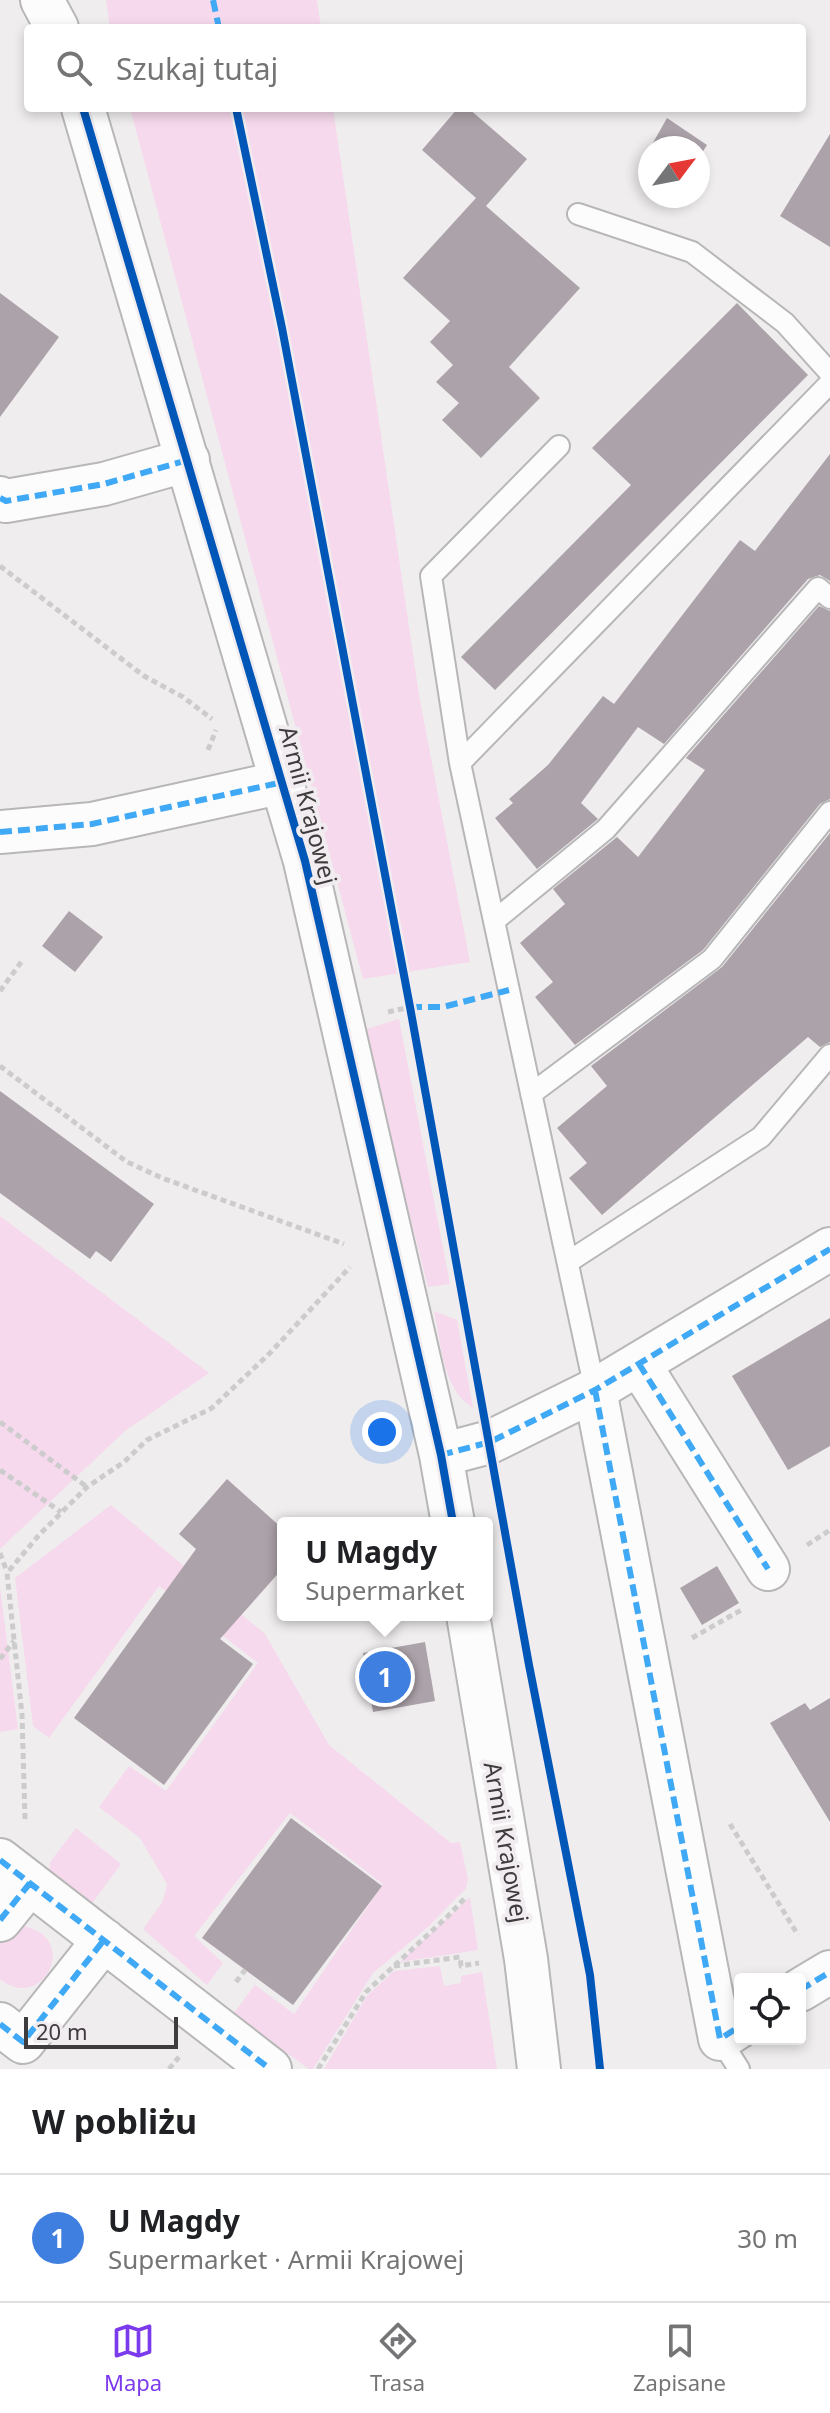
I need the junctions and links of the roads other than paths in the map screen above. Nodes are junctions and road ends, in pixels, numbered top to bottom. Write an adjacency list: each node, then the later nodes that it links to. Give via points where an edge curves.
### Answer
1 (42, 0): 2 (street)
2 (55, 24)
3 (84, 112): 8 (street, Armii Krajowej)
4 (578, 214): 5 (lane, via 692,252 785,323)
5 (830, 373)
6 (830, 383): 11 (lane)
7 (559, 446): 11 (lane, via 431,576)
8 (188, 460): 9 (street, via 104,484); 12 (street, Armii Krajowej)
9 (0, 498)
10 (830, 598): 15 (lane, via 818,588 606,829)
11 (460, 763): 15 (lane)
12 (283, 782): 14 (street, via 92,824); 22 (street, Armii Krajowej)
13 (830, 812): 17 (lane, via 712,959)
14 (0, 832)
15 (494, 921): 17 (lane)
16 (830, 1055): 19 (lane, via 761,1137)
17 (531, 1094): 19 (lane)
18 (830, 1249): 20 (street)
19 (568, 1262): 21 (lane)
20 (639, 1364): 21 (street); 24 (street)
21 (595, 1390): 22 (street, via 490,1442); 30 (street, via 675,1808)
22 (441, 1455): 23 (street, Armii Krajowej)
23 (452, 1517)
24 (768, 1569)
25 (469, 1621): 32 (street, Armii Krajowej, via 526,1959)
26 (19, 1874): 27 (street); 28 (street)
27 (0, 1920)
28 (104, 1940): 29 (street, via 23,2042); 31 (street)
29 (0, 2024)
30 (733, 2045)
31 (270, 2069)
32 (539, 2069)

